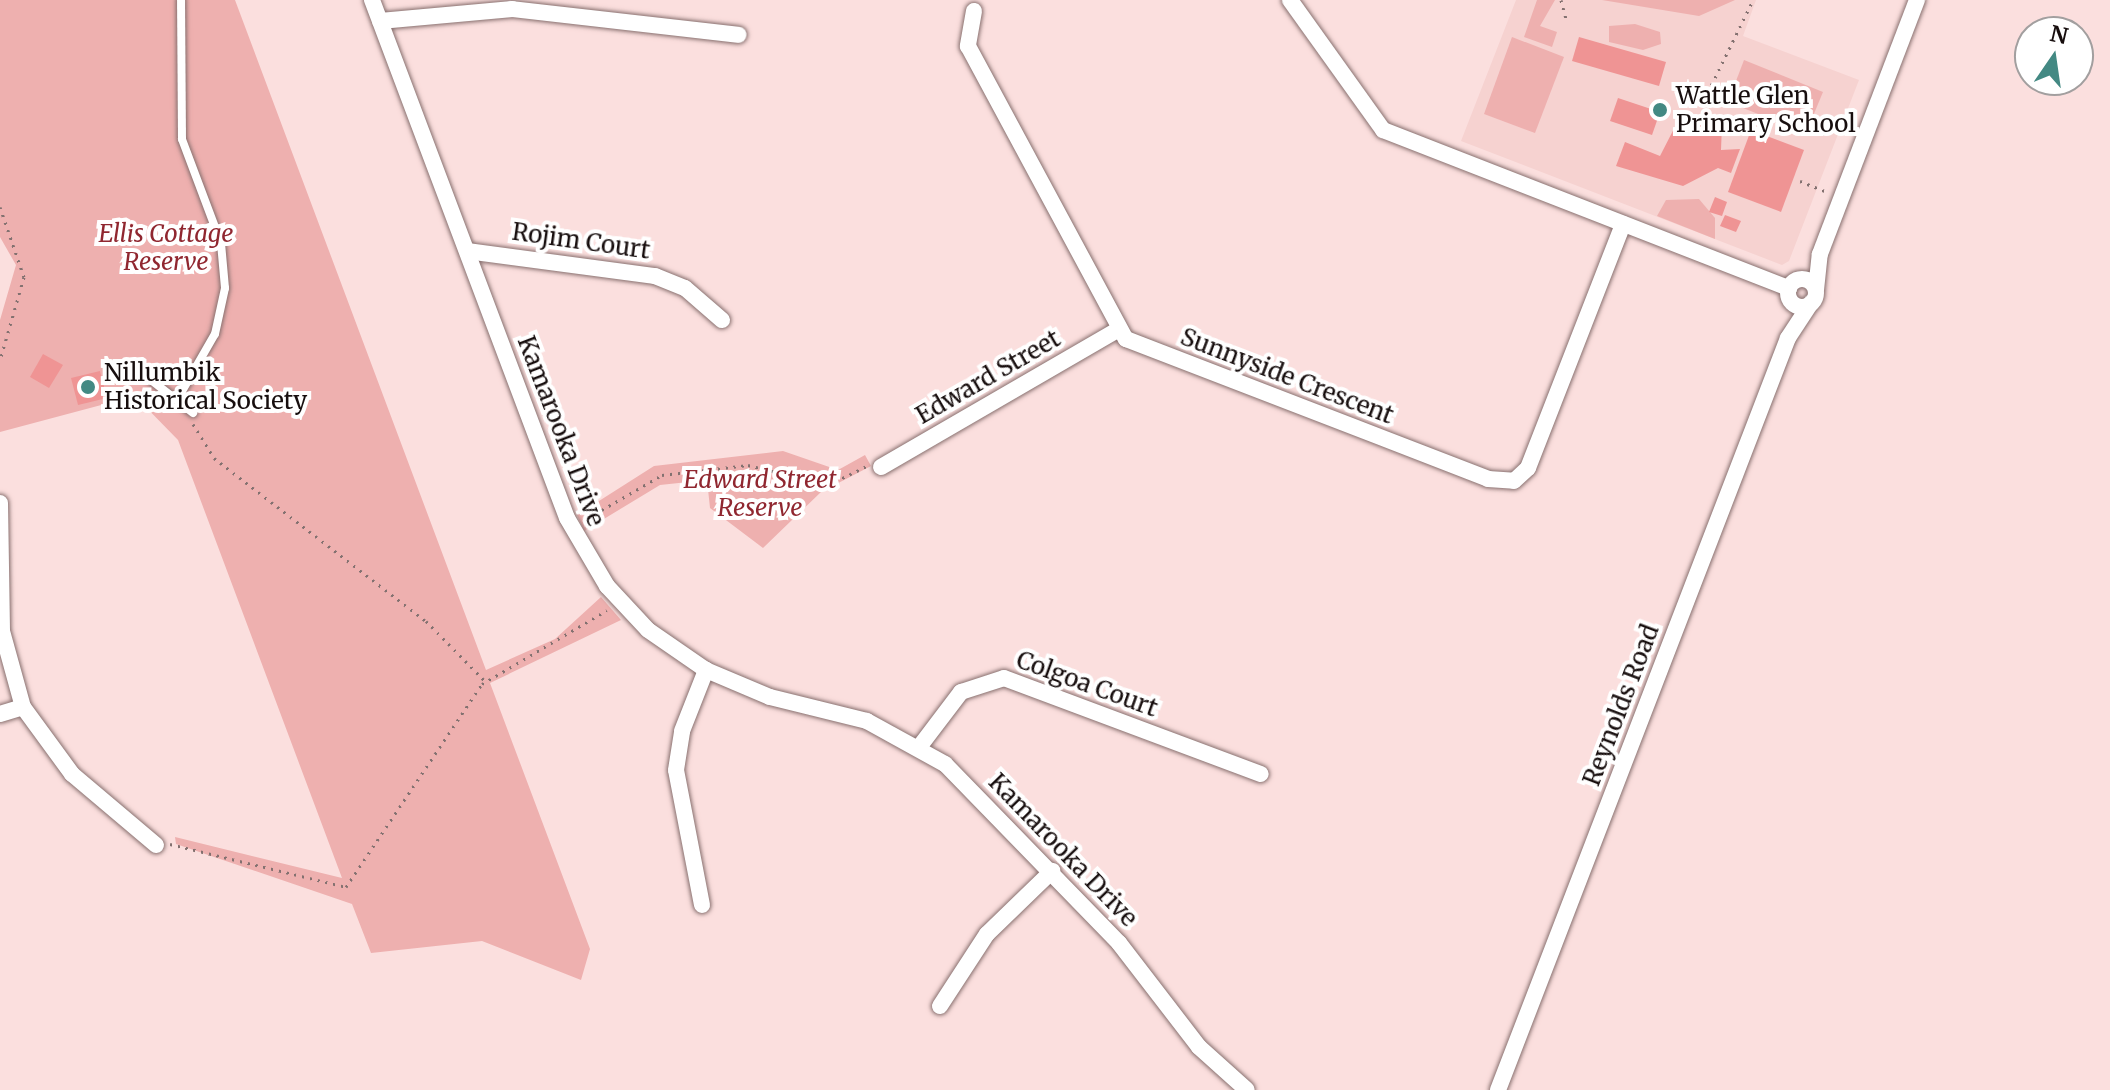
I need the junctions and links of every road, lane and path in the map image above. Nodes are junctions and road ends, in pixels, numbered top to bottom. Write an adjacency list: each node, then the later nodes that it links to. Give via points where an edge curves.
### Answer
1 (181, 0): 25 (lane, via 182,139 221,243 225,288 215,334)
2 (372, 0): 8 (street, Kamarooka Drive)
3 (1290, 0): 15 (street, via 1383,130)
4 (1561, 0): 9 (path)
5 (1753, 0): 11 (path)
6 (1917, 0): 17 (street)
7 (975, 8): 21 (street, via 968,46)
8 (380, 21): 10 (street, via 512,9); 16 (street, Kamarooka Drive)
9 (1567, 22)
10 (739, 35)
11 (1708, 92)
12 (1800, 181): 13 (path)
13 (1825, 191)
14 (0, 207): 23 (path, via 24,277)
15 (1623, 224): 18 (street); 21 (street, Sunnyside Crescent, via 1532,461 1510,482 1129,341)
16 (467, 251): 20 (street, Rojim Court, via 655,276 685,288); 30 (street, Kamarooka Drive, via 567,518)
17 (1820, 254): 18 (street); 19 (street)
18 (1792, 289): 19 (street); 19 (street); 22 (street)
19 (1814, 297): 22 (street)
20 (722, 320)
21 (1119, 329): 27 (street, Edward Street)
22 (1788, 338): 42 (street, Reynolds Road)
23 (0, 360)
24 (146, 376): 25 (lane)
25 (177, 400): 26 (lane)
26 (193, 413): 32 (path, via 194,431 214,458 426,621)
27 (880, 465): 29 (path, via 828,485 748,465 662,475)
28 (0, 503): 33 (street, via 2,631)
29 (588, 518)
30 (619, 601): 31 (street, Kamarooka Drive); 32 (path)
31 (706, 670): 35 (street, Kamarooka Drive, via 770,697 867,721); 39 (street, via 682,731 676,770)
32 (485, 681): 37 (path, via 346,887)
33 (23, 707): 34 (street); 37 (street, via 72,774)
34 (0, 714)
35 (920, 746): 36 (street, Colgoa Court, via 961,692 1004,678); 38 (street, Kamarooka Drive)
36 (1261, 774)
37 (156, 845)
38 (1052, 871): 40 (street, via 987,934); 41 (street, Kamarooka Drive, via 1131,957 1199,1047)
39 (702, 905)
40 (940, 1006)
41 (1247, 1090)
42 (1498, 1090)

